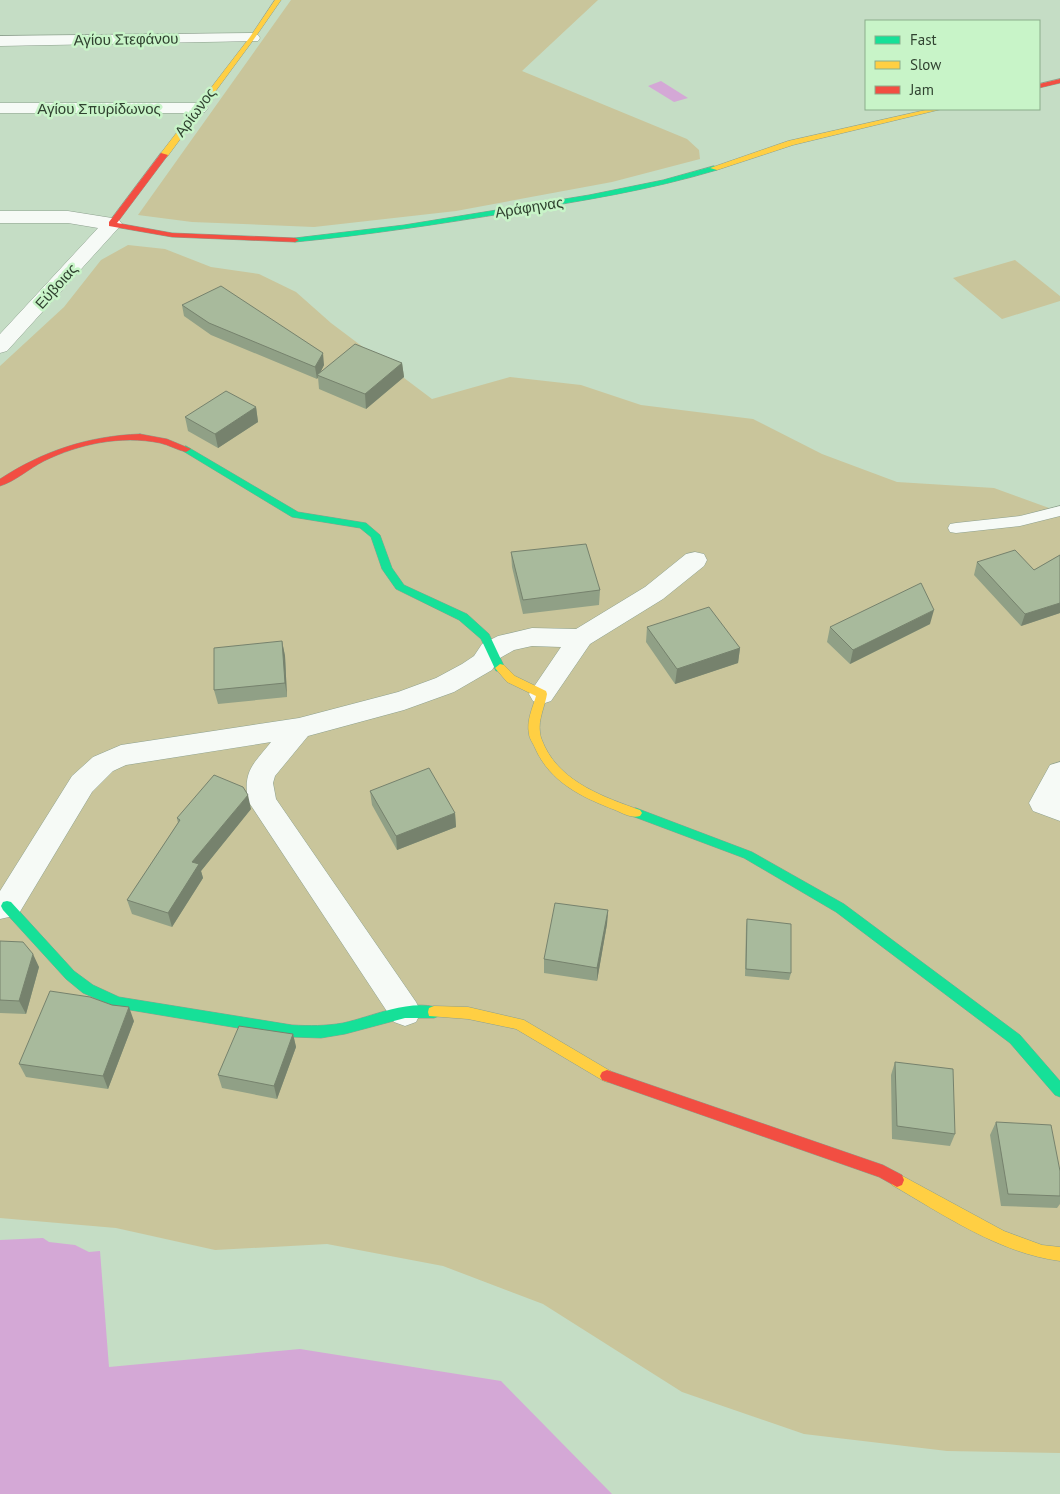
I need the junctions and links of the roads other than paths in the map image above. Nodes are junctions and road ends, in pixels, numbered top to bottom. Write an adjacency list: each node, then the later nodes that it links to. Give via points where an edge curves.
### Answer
1 (278, 0): 2 (street, Αρίωνος)
2 (252, 38): 3 (street, Αγίου Στεφάνου); 7 (street, Αρίωνος)
3 (0, 40)
4 (1060, 81): 5 (street)
5 (1040, 86)
6 (0, 108): 7 (street, Αγίου Σπυρίδωνος)
7 (199, 108): 10 (street, Αρίωνος)
8 (934, 110): 10 (street, Αράφηνας, via 791,143 675,180 605,195 371,233 287,241 172,235)
9 (0, 217): 10 (street, via 68,216)
10 (112, 224): 11 (street, Εύβοιας)
11 (8, 329): 12 (street, Εύβοιας)
12 (0, 347)
13 (0, 483): 18 (street, via 18,469 77,445 104,439 140,438 172,443 295,515 363,526 375,535 387,569 400,587 463,617 485,637)
14 (1060, 511): 15 (lane)
15 (956, 528)
16 (695, 560): 17 (street, via 654,593)
17 (581, 638): 18 (street, via 532,637 507,642); 19 (street)
18 (491, 651): 19 (street, via 498,666 511,679); 20 (street, via 483,663 445,685 404,700)
19 (542, 694): 25 (street, via 534,732 541,752 559,775 606,802 748,856 840,908 1015,1039)
20 (299, 728): 23 (street, via 121,755 103,764 82,784); 24 (street, via 263,772 259,783 262,801)
21 (1060, 772): 22 (street, via 1043,803)
22 (1060, 810)
23 (4, 907): 24 (street, via 70,975 88,989 118,1002 292,1031 321,1032 345,1028)
24 (405, 1012): 26 (street, via 468,1013 519,1024 612,1079 883,1172 972,1222 1023,1246)
25 (1060, 1091)
26 (1060, 1254)

